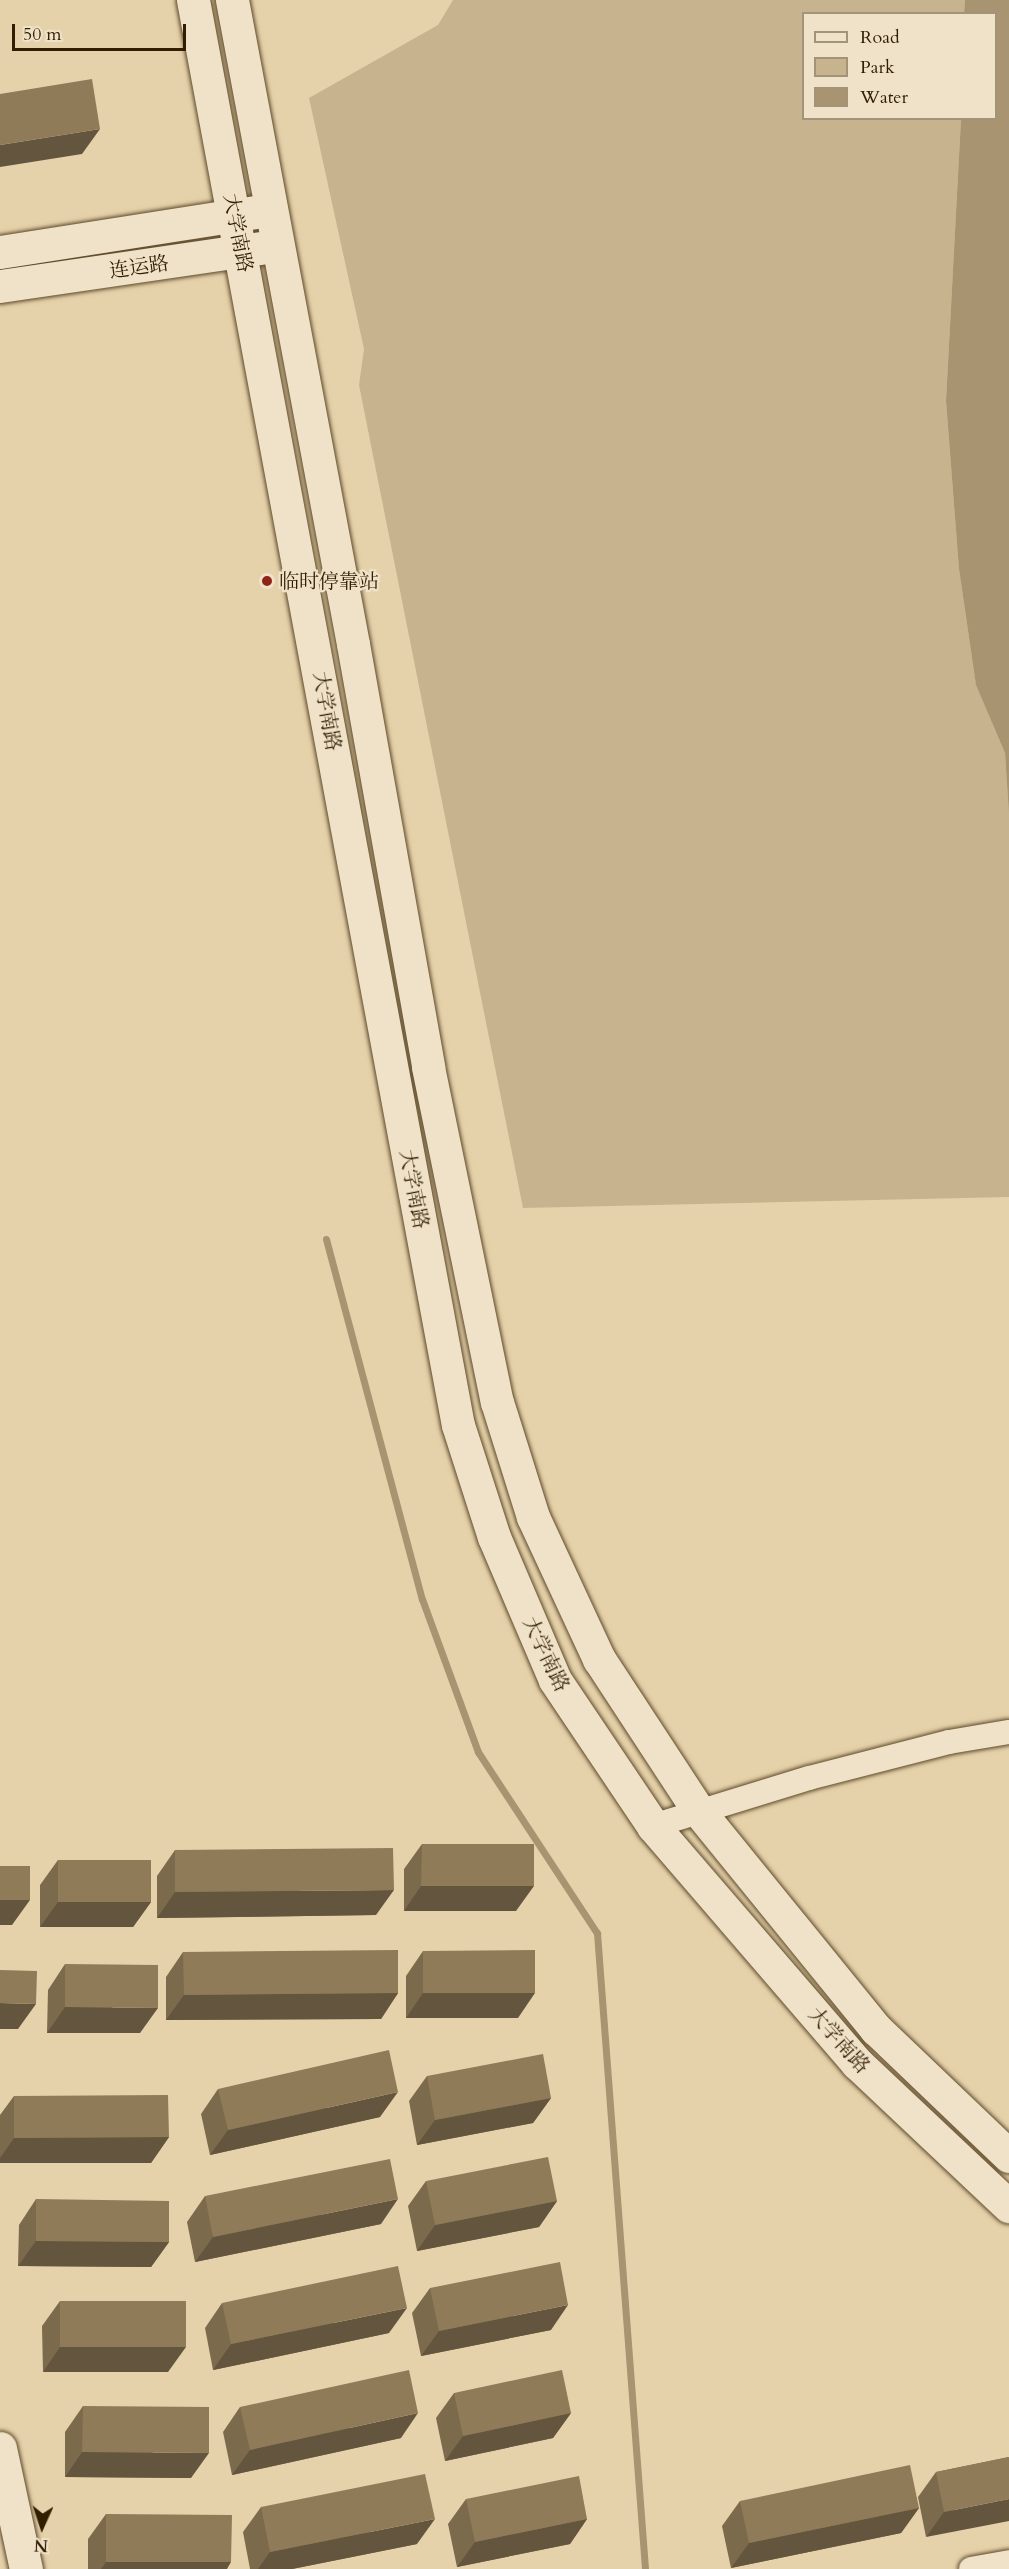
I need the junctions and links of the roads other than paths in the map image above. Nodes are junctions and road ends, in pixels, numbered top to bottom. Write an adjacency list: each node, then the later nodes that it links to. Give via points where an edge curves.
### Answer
1 (193, 0): 4 (main road, 大学南路)
2 (232, 0): 3 (main road, 大学南路)
3 (272, 210): 4 (main road, 连运路); 5 (main road, 大学南路)
4 (234, 216): 6 (main road, 连运路); 7 (main road, 大学南路)
5 (278, 246): 7 (main road, 连运路); 10 (main road, 大学南路, via 428,1067 497,1402 533,1517 599,1659)
6 (0, 252)
7 (242, 252): 8 (main road, 连运路); 11 (main road, 大学南路, via 458,1425 494,1537 555,1680)
8 (0, 286)
9 (1009, 1732): 10 (street, via 949,1742)
10 (697, 1809): 11 (street); 12 (main road, 大学南路, via 876,2029)
11 (653, 1826): 13 (main road, 大学南路, via 857,2063)
12 (1009, 2156)
13 (1009, 2206)
14 (0, 2448): 16 (main road)
15 (1009, 2562): 17 (street)
16 (26, 2569)
17 (970, 2569)

